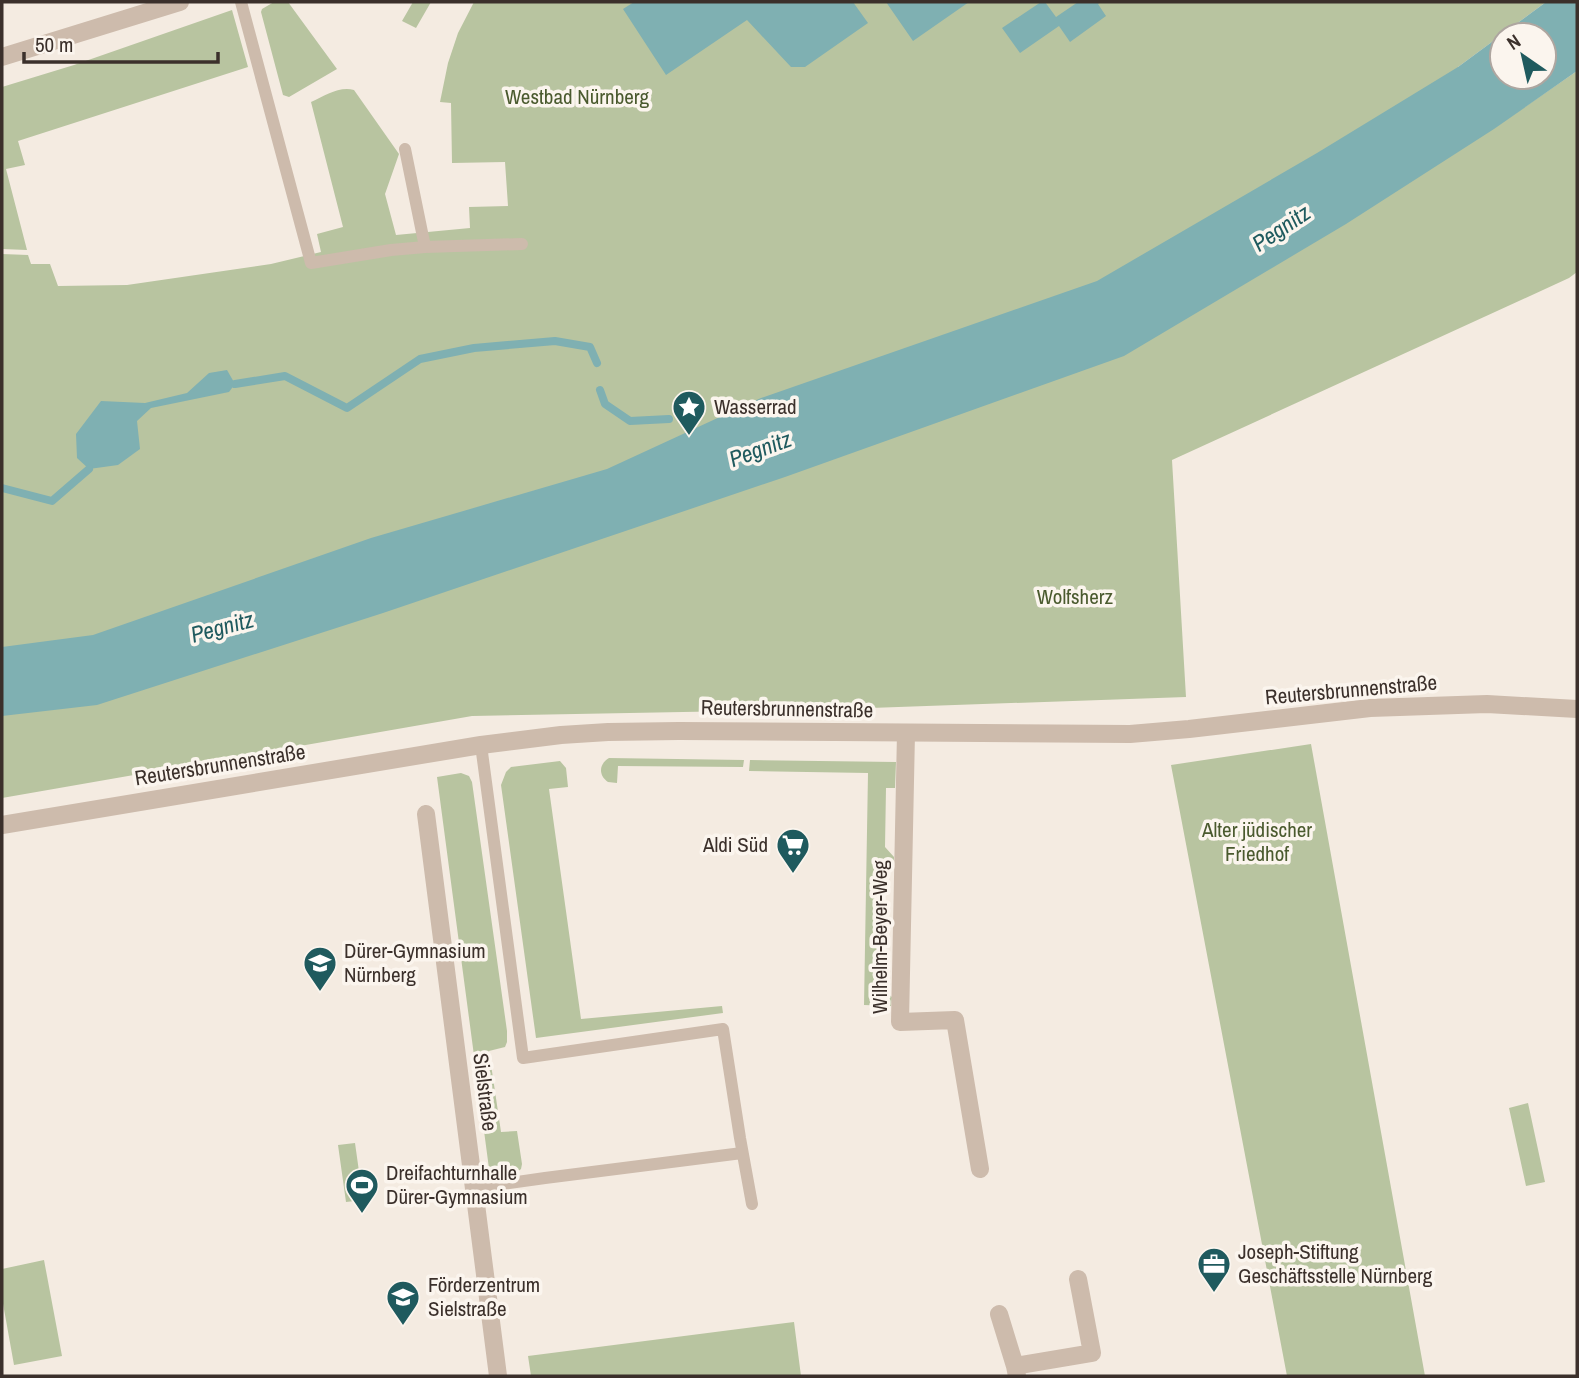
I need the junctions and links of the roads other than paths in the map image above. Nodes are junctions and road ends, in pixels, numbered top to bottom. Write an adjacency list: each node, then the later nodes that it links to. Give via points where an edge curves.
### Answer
1 (180, 2): 3 (street)
2 (241, 2): 6 (lane, via 312,263)
3 (2, 58)
4 (405, 149): 6 (lane)
5 (522, 244): 6 (lane)
6 (425, 247)
7 (1577, 709): 8 (street, Reutersbrunnenstraße, via 1487,704 1370,708 1130,734)
8 (906, 733): 9 (street, Reutersbrunnenstraße, via 642,731); 13 (street, Wilhelm-Beyer-Weg, via 900,1022 955,1020)
9 (481, 745): 11 (street, Reutersbrunnenstraße); 12 (lane, via 523,1058 723,1029)
10 (426, 814): 14 (street, Sielstraße)
11 (2, 825)
12 (743, 1153): 14 (lane); 15 (lane)
13 (980, 1169)
14 (474, 1188): 19 (street, Sielstraße)
15 (752, 1204)
16 (1078, 1279): 18 (street, via 1092,1353)
17 (999, 1314): 18 (street)
18 (1016, 1371)
19 (498, 1376)

